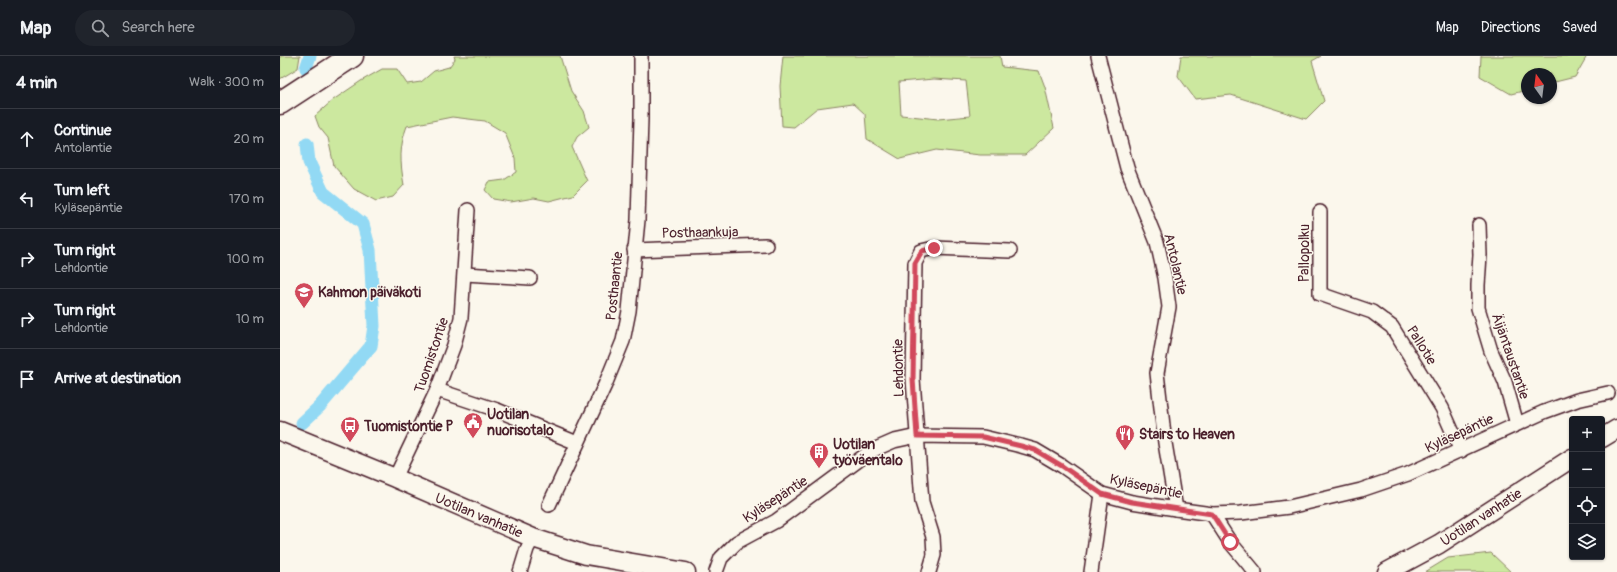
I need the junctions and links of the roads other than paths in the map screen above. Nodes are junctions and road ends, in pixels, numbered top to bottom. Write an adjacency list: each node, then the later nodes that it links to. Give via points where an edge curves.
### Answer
1 (352, 56): 4 (highway)
2 (641, 56): 9 (street, Posthaantie, via 639,191)
3 (1098, 56): 27 (street, Antolantie, via 1127,168 1157,242 1165,278 1169,307 1157,373)
4 (280, 103)
5 (468, 210): 11 (street, Tuomistontie)
6 (1320, 212): 13 (street, Pallopolku)
7 (1479, 225): 16 (street, Äijäntaustantie, via 1478,308 1491,351 1505,382)
8 (766, 245): 9 (street, Posthaankuja)
9 (634, 250): 21 (street, Posthaantie, via 629,311 623,342)
10 (1010, 251): 19 (street, Lehdontie, via 934,248 922,251 915,263 913,379)
11 (465, 274): 12 (street); 14 (street, Tuomistontie, via 461,318)
12 (530, 278)
13 (1320, 294): 22 (street, Pallotie, via 1372,312 1392,327 1442,408)
14 (437, 390): 21 (street, via 497,410); 24 (street, Tuomistontie)
15 (1608, 393): 16 (street, Kyläsepäntie, via 1577,400)
16 (1517, 424): 22 (street, Kyläsepäntie)
17 (1617, 429): 20 (main road)
18 (280, 432): 24 (main road, Uotilan vanhatie)
19 (917, 436): 25 (street, Kyläsepäntie, via 983,437 1035,450); 32 (street, Kyläsepäntie, via 871,452 776,521 737,542 721,558); 33 (street, Lehdontie, via 922,502 933,537 934,555)
20 (1605, 436)
21 (577, 443): 26 (street, Posthaantie)
22 (1461, 451): 28 (street, Kyläsepäntie, via 1408,474 1361,490 1289,507)
23 (1569, 460): 36 (main road, Uotilan vanhatie, via 1439,544)
24 (395, 478): 29 (main road, Uotilan vanhatie)
25 (1102, 494): 27 (street, Kyläsepäntie); 34 (street)
26 (549, 505)
27 (1176, 510): 28 (street, Kyläsepäntie)
28 (1212, 514): 35 (street, via 1230,542)
29 (533, 538): 30 (main road, Uotilan vanhatie, via 586,555); 31 (street)
30 (676, 571)
31 (520, 572)
32 (716, 572)
33 (928, 572)
34 (1091, 572)
35 (1255, 572)
36 (1387, 572)

